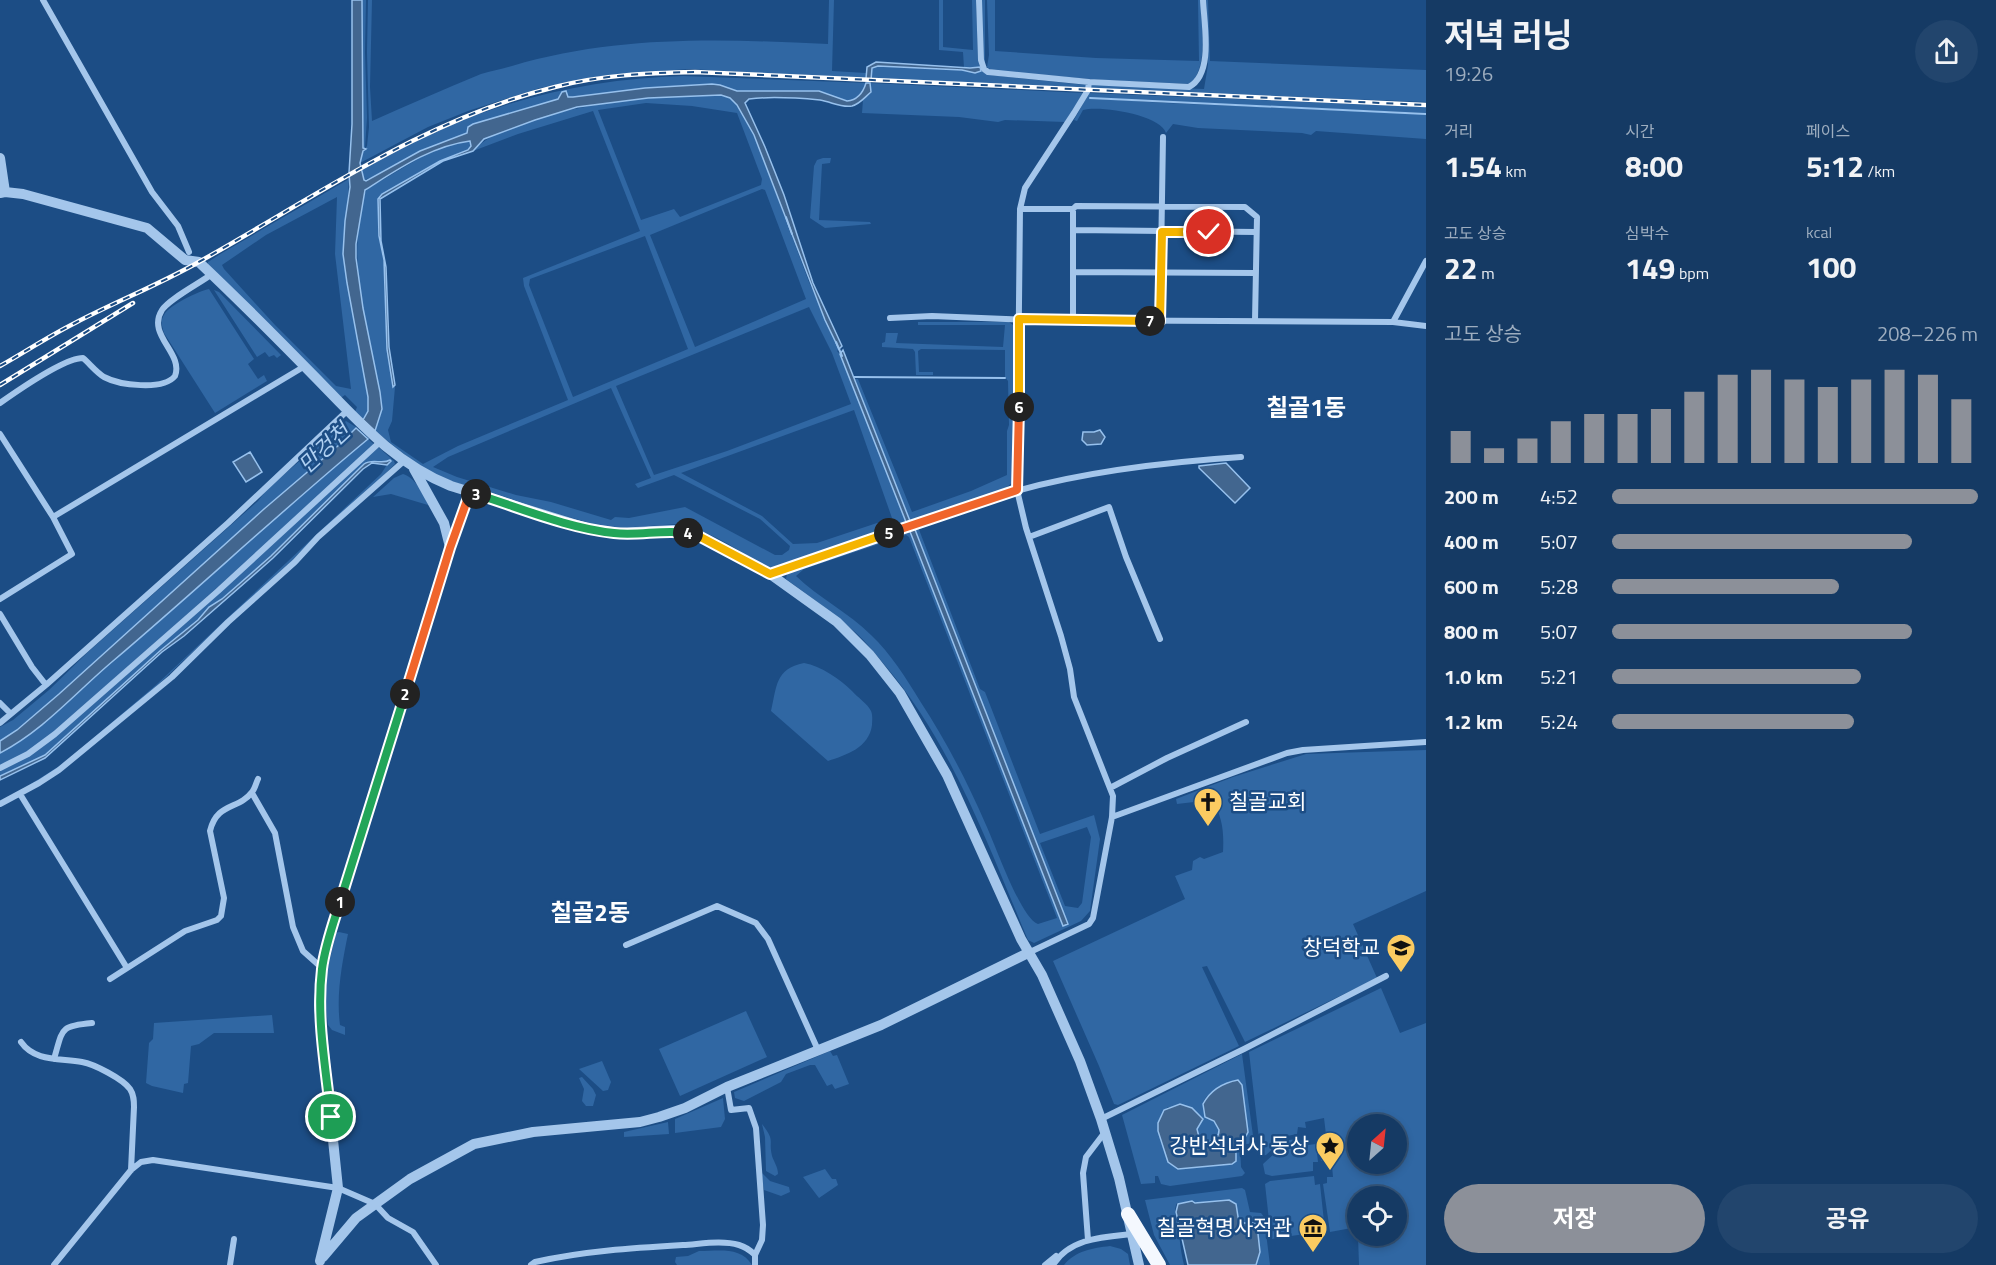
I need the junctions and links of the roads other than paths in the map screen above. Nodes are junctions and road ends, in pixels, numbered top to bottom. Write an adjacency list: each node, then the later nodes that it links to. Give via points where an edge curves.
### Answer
1 (43, 0): 14 (street, via 152,192 178,226)
2 (979, 0): 4 (street, via 981,60 988,72)
3 (1203, 0): 4 (street, via 1205,63 1194,84 1189,87)
4 (1089, 82): 9 (street, via 1088,90 1025,188)
5 (1163, 137): 8 (street)
6 (0, 158): 7 (street)
7 (2, 192): 19 (street, via 23,194 147,228 184,260 199,262)
8 (1162, 207): 10 (street); 12 (street); 13 (street, via 1245,207 1257,217)
9 (1020, 209): 10 (street); 21 (street)
10 (1073, 209): 11 (street)
11 (1073, 230): 12 (street); 16 (street)
12 (1162, 232): 13 (street); 17 (street)
13 (1257, 232): 18 (street)
14 (189, 252)
15 (1426, 261): 25 (street)
16 (1073, 272): 17 (street); 22 (street)
17 (1161, 273): 18 (street); 23 (street)
18 (1256, 273): 24 (street)
19 (212, 274): 27 (street); 28 (street, via 162,311 158,326 177,362 175,376 167,383 114,382 100,375 83,358 77,358)
20 (890, 318): 21 (street)
21 (1019, 319): 22 (street); 34 (street)
22 (1073, 320): 23 (street)
23 (1160, 321): 24 (street)
24 (1255, 321): 25 (street)
25 (1393, 322): 26 (street)
26 (1426, 326)
27 (304, 366): 29 (street); 36 (street)
28 (0, 402)
29 (350, 413): 31 (street); 43 (street)
30 (0, 434): 36 (street)
31 (378, 441): 33 (street); 49 (street, via 218,591 55,734)
32 (1241, 457): 34 (street, via 1110,471)
33 (409, 464): 35 (street, via 431,478); 38 (street, via 444,522); 53 (street, via 318,537 172,677 59,770)
34 (1017, 490): 37 (street); 39 (street)
35 (470, 492): 38 (street); 39 (street, via 590,529 693,533)
36 (53, 517): 40 (street, via 72,554)
37 (1029, 537): 42 (street, via 1109,507); 51 (street, via 1061,636 1074,697)
38 (450, 548): 59 (street)
39 (770, 574): 57 (street, via 837,622 900,693 947,775)
40 (0, 599)
41 (0, 614): 43 (street)
42 (1160, 639)
43 (46, 685): 45 (street)
44 (0, 703): 45 (street)
45 (11, 714): 47 (street)
46 (1246, 722): 51 (street)
47 (0, 723)
48 (1426, 742): 55 (street, via 1287,753)
49 (0, 768)
50 (258, 778): 52 (street)
51 (1110, 788): 55 (street)
52 (252, 793): 58 (street, via 221,811 210,831 224,898 221,916 184,931); 59 (street, via 275,833 293,927 303,951)
53 (20, 794): 54 (street); 58 (street)
54 (0, 804)
55 (1112, 817): 57 (street, via 1093,918 1089,924)
56 (626, 945): 64 (street, via 717,906 756,922 768,939)
57 (1028, 953): 64 (street, via 880,1025); 67 (street, via 1042,975)
58 (127, 968): 61 (street)
59 (322, 968): 70 (street, via 319,1005)
60 (1386, 976): 67 (street)
61 (110, 979)
62 (92, 1023): 65 (street, via 66,1028)
63 (21, 1042): 65 (street, via 30,1052)
64 (818, 1050): 66 (street)
65 (54, 1059): 69 (street, via 99,1068 130,1089 134,1097)
66 (727, 1087): 71 (street, via 685,1108 640,1122 533,1132 474,1144 410,1179); 77 (street, via 731,1110 749,1108 756,1128 763,1225)
67 (1101, 1119): 68 (street)
68 (1105, 1132): 72 (street); 75 (street, via 1086,1158 1083,1173)
69 (131, 1170): 70 (street, via 141,1162 153,1160); 78 (street)
70 (338, 1188): 71 (street); 79 (street)
71 (375, 1204): 79 (street, via 356,1218); 83 (street, via 388,1218 413,1232)
72 (1128, 1214): 73 (street); 89 (highway)
73 (1132, 1234): 75 (street); 88 (street)
74 (234, 1239): 82 (street)
75 (1088, 1240): 76 (street)
76 (1059, 1254): 86 (street); 87 (street)
77 (755, 1255): 84 (street, via 738,1245 720,1243 623,1248); 85 (street)
78 (61, 1257): 80 (street); 81 (street)
79 (318, 1263)
80 (54, 1265)
81 (62, 1265)
82 (230, 1265)
83 (436, 1265)
84 (531, 1265)
85 (755, 1265)
86 (1045, 1265)
87 (1053, 1265)
88 (1139, 1265)
89 (1159, 1265)

